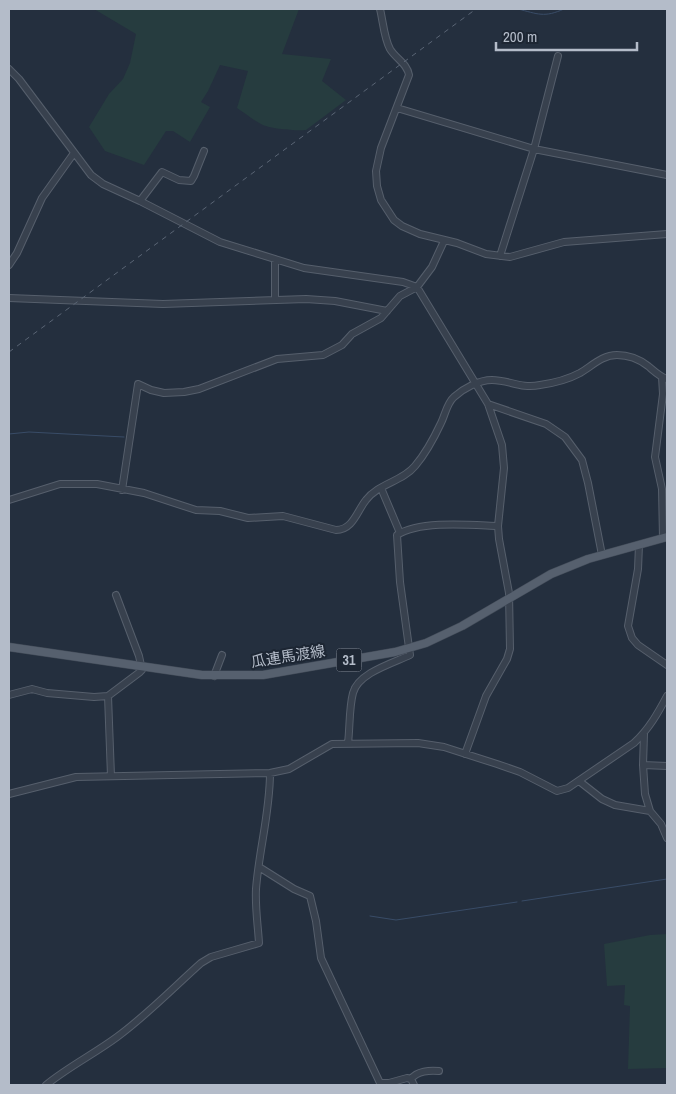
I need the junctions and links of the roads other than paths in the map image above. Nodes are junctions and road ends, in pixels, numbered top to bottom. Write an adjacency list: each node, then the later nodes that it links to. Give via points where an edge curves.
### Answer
1 (380, 9): 4 (street, via 390,49 408,70)
2 (558, 56): 5 (street)
3 (9, 69): 7 (street)
4 (397, 108): 5 (street); 11 (street, via 381,148 376,171 381,200 402,226)
5 (534, 149): 8 (street); 12 (street)
6 (204, 151): 9 (street, via 191,181 179,180 162,172)
7 (74, 153): 9 (street, via 91,175 103,184); 14 (street, via 42,198)
8 (667, 175)
9 (140, 201): 13 (street, via 220,242)
10 (667, 234): 12 (street, via 564,242 510,257)
11 (444, 241): 12 (street); 15 (street, via 432,268)
12 (500, 256)
13 (275, 259): 15 (street, via 304,268 403,282); 17 (street)
14 (9, 265)
15 (417, 287): 18 (street, via 400,296); 20 (street)
16 (9, 298): 17 (street, via 163,304)
17 (275, 300): 18 (street, via 335,301)
18 (387, 311): 23 (street, via 381,318 352,334 342,346 323,355 277,359 184,392 164,393 138,384)
19 (665, 378): 20 (street, via 629,356 614,355 600,359 562,381 527,387 492,380); 27 (street, via 655,457 662,489)
20 (475, 383): 21 (street); 22 (street, via 450,401 433,439 417,464 402,478)
21 (488, 404): 25 (street, via 502,445 504,468); 29 (street, via 546,424 565,437 582,460)
22 (381, 488): 23 (street, via 367,499 348,527 342,530 284,516 248,518 220,511 196,510 144,493); 26 (street)
23 (122, 490): 24 (street, via 97,484 60,484)
24 (9, 500)
25 (498, 526): 26 (street, via 426,526); 31 (street)
26 (400, 533): 33 (street, via 397,540 398,565)
27 (665, 538): 28 (main road, 瓜連馬渡線 / 31)
28 (639, 545): 29 (main road, 瓜連馬渡線 / 31); 35 (street, via 628,626 638,645)
29 (602, 555): 31 (main road, 瓜連馬渡線 / 31, via 551,574)
30 (116, 595): 36 (street)
31 (509, 598): 33 (main road, 瓜連馬渡線 / 31, via 447,634); 43 (street, via 510,649 486,696)
32 (9, 646): 36 (main road, 瓜連馬渡線 / 31)
33 (408, 648): 37 (main road, 瓜連馬渡線 / 31, via 263,675); 42 (street, via 410,655 375,671 358,683 353,692)
34 (222, 655): 37 (street)
35 (667, 665)
36 (141, 666): 37 (main road, 瓜連馬渡線 / 31); 39 (street, via 140,672)
37 (214, 676)
38 (9, 695): 39 (street, via 32,689 47,693)
39 (108, 696): 47 (street)
40 (667, 696): 41 (street)
41 (644, 734): 44 (street); 48 (street)
42 (348, 743): 43 (street, via 418,744 444,747); 46 (street, via 332,744 300,764)
43 (464, 754): 48 (street, via 520,772 557,791)
44 (642, 765): 45 (street); 50 (street)
45 (667, 766)
46 (270, 773): 47 (street); 52 (street, via 270,797)
47 (110, 776): 49 (street, via 76,777)
48 (579, 781): 50 (street, via 602,799)
49 (9, 794)
50 (650, 811): 51 (street)
51 (667, 838)
52 (259, 867): 54 (street, via 310,896 321,958 380,1083 407,1078); 55 (street, via 256,890 259,944 211,957 201,963 139,1019)
53 (440, 1071): 54 (street, via 414,1075)
54 (413, 1082)
55 (46, 1085)

